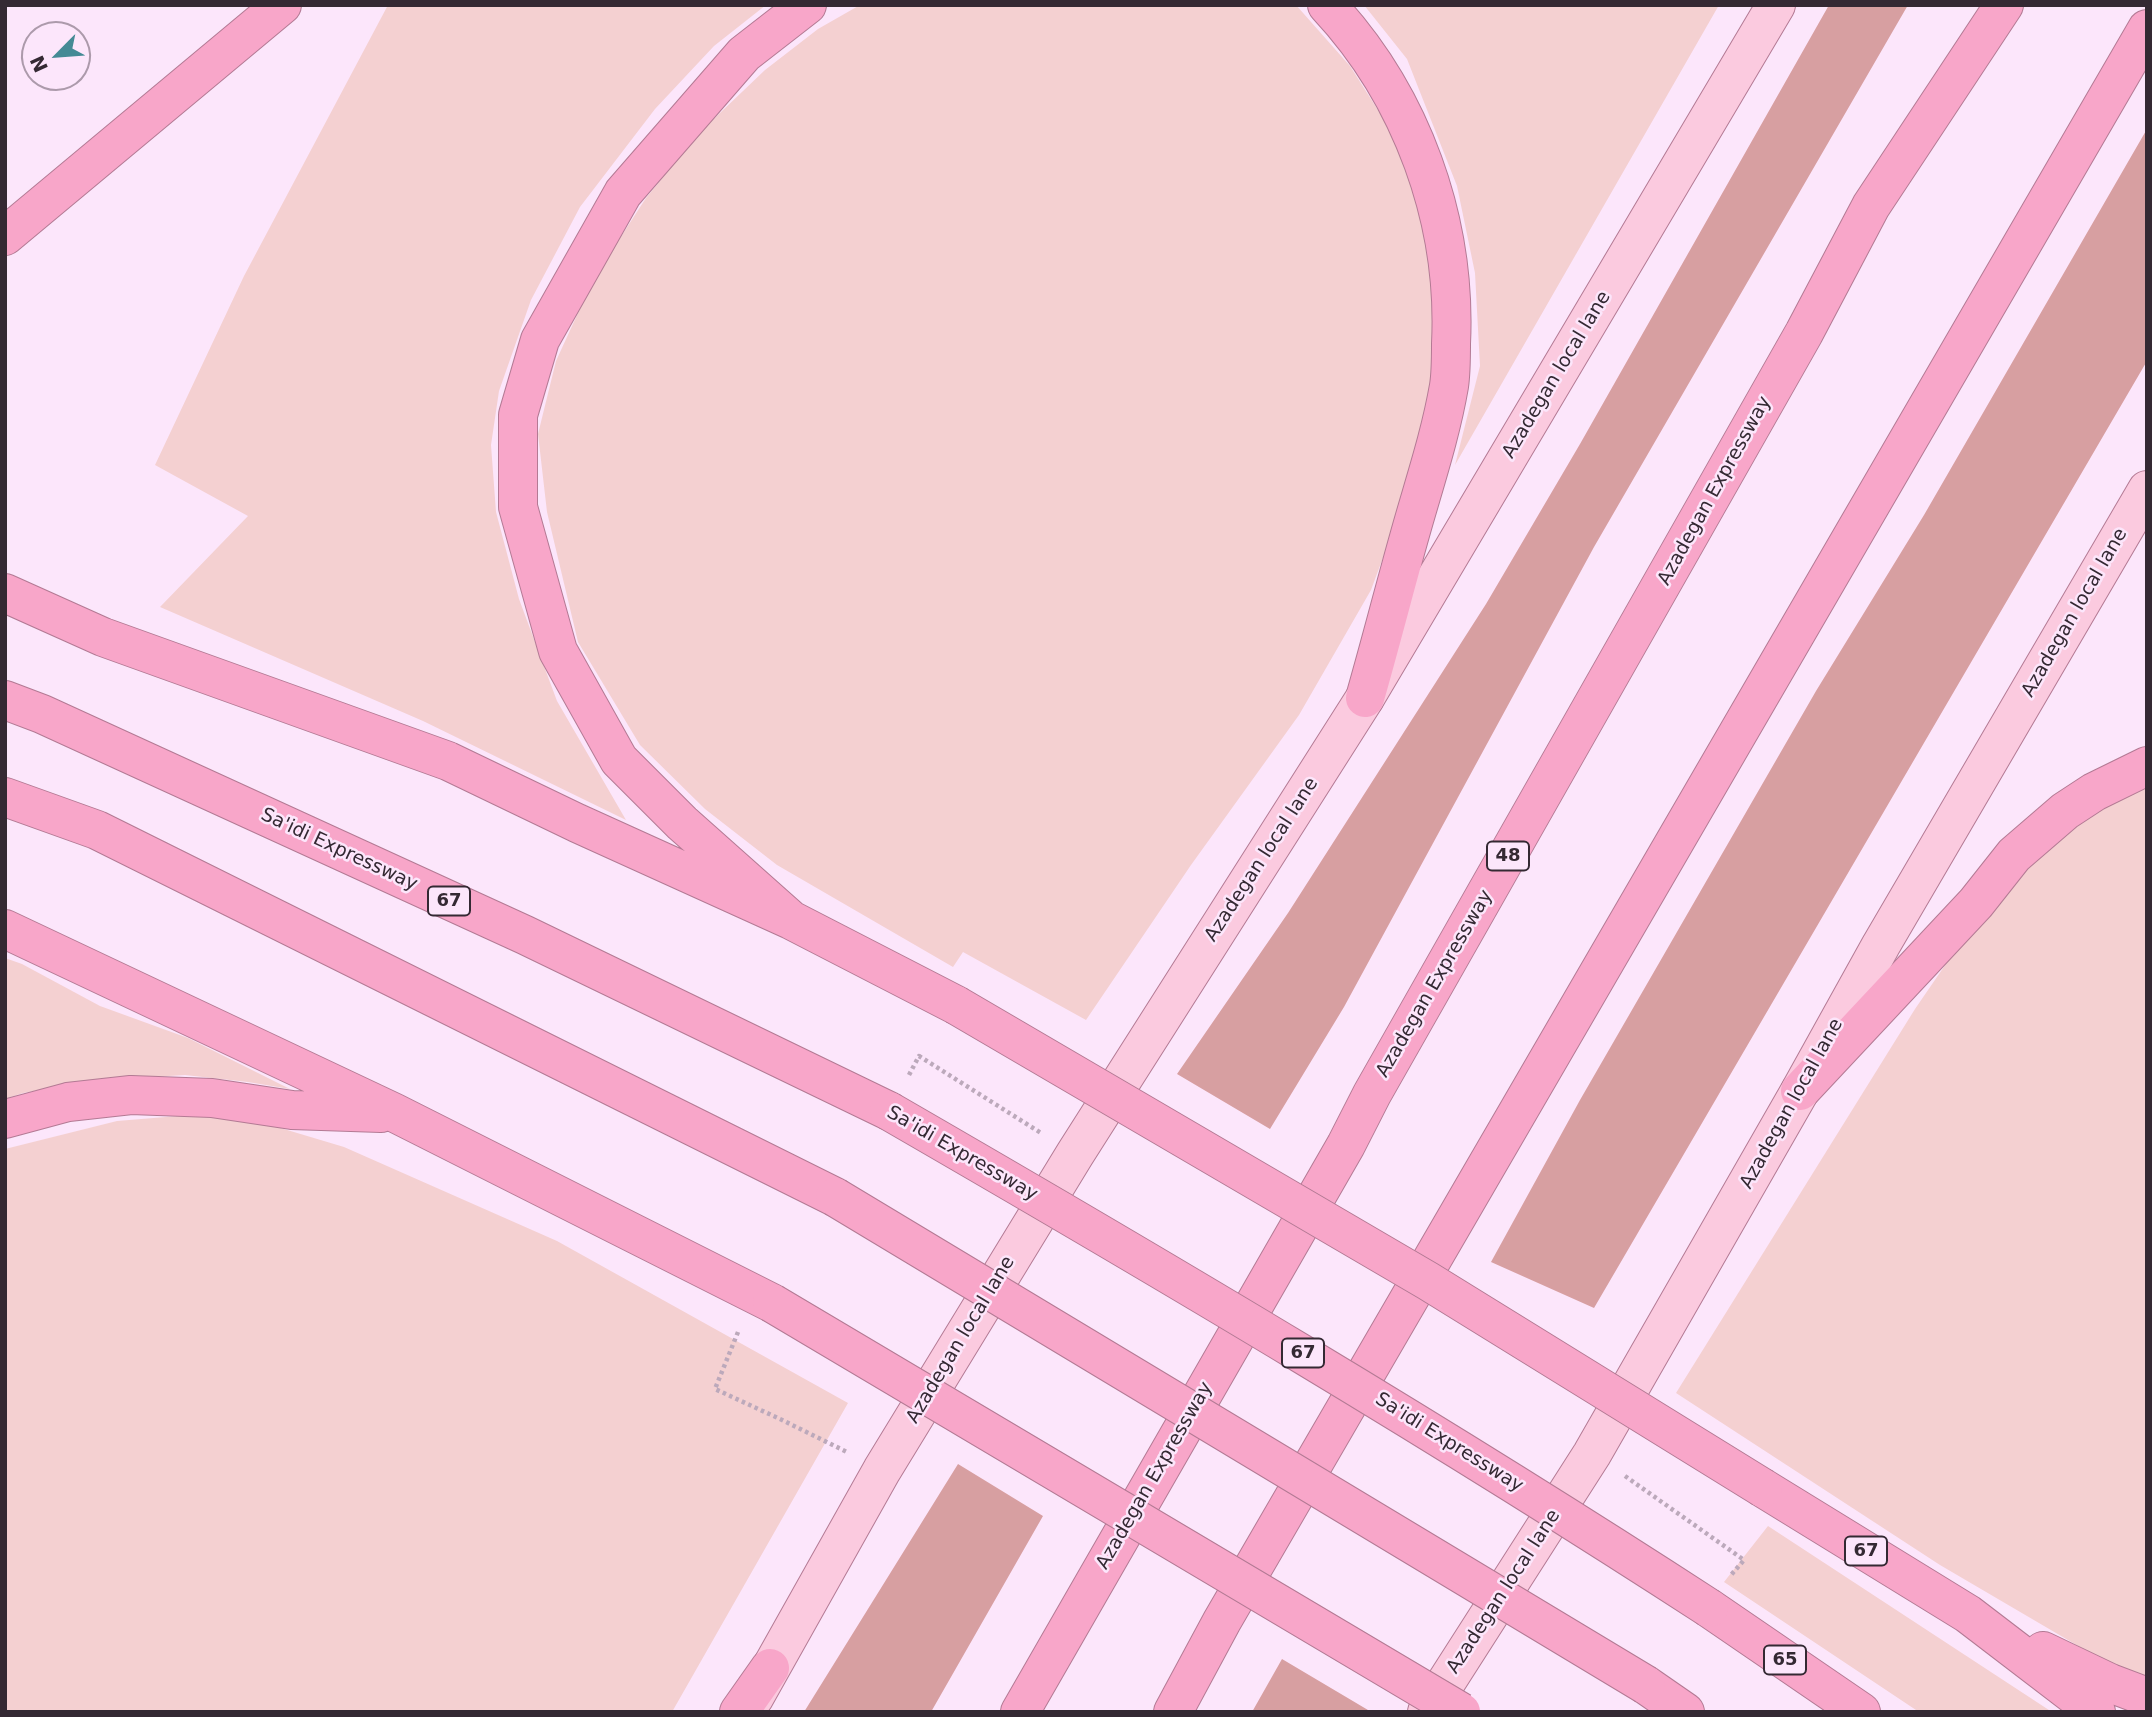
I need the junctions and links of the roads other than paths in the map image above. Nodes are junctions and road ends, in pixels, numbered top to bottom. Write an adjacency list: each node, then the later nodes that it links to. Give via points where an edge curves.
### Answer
1 (282, 5): 7 (highway)
2 (807, 5): 14 (highway, via 744,54 623,192 540,340 518,415 518,507 558,650 619,760)
3 (1327, 5): 10 (highway, via 1367,54 1404,114 1431,179 1446,244 1453,312 1450,384 1434,455)
4 (1776, 5): 10 (main road, Azadegan local lane)
5 (2004, 5): 25 (highway, Azadegan Expressway / 48, via 1871,206 1798,345)
6 (2147, 29): 26 (highway, via 1222,1621)
7 (5, 236)
8 (2147, 490): 16 (main road, Azadegan local lane)
9 (5, 593): 14 (highway, via 103,637 448,761)
10 (1365, 698): 21 (main road, Azadegan local lane, via 1075,1154 882,1470)
11 (5, 700): 19 (highway, Sa'idi Expressway / 67, bridge, via 512,929 889,1111 1367,1392)
12 (2147, 765): 16 (highway, via 2065,811 2014,855 1976,904)
13 (5, 797): 29 (highway, bridge, via 97,830 835,1198)
14 (792, 920): 20 (highway, 67, bridge, via 956,1005 1428,1281)
15 (5, 929): 17 (highway)
16 (1800, 1091): 27 (main road, Azadegan local lane, via 1592,1454)
17 (395, 1113): 18 (highway, via 292,1110 212,1098 131,1095 68,1102); 28 (highway, bridge, via 763,1298)
18 (5, 1119)
19 (1709, 1608): 30 (highway, Sa'idi Expressway / 65)
20 (1968, 1614): 22 (highway); 31 (highway, 67)
21 (770, 1668): 23 (highway); 24 (main road, Azadegan local lane)
22 (2147, 1697)
23 (739, 1712)
24 (746, 1712)
25 (1020, 1712)
26 (1174, 1712)
27 (1427, 1712)
28 (1461, 1712)
29 (1685, 1712)
30 (1861, 1712)
31 (2096, 1712)

